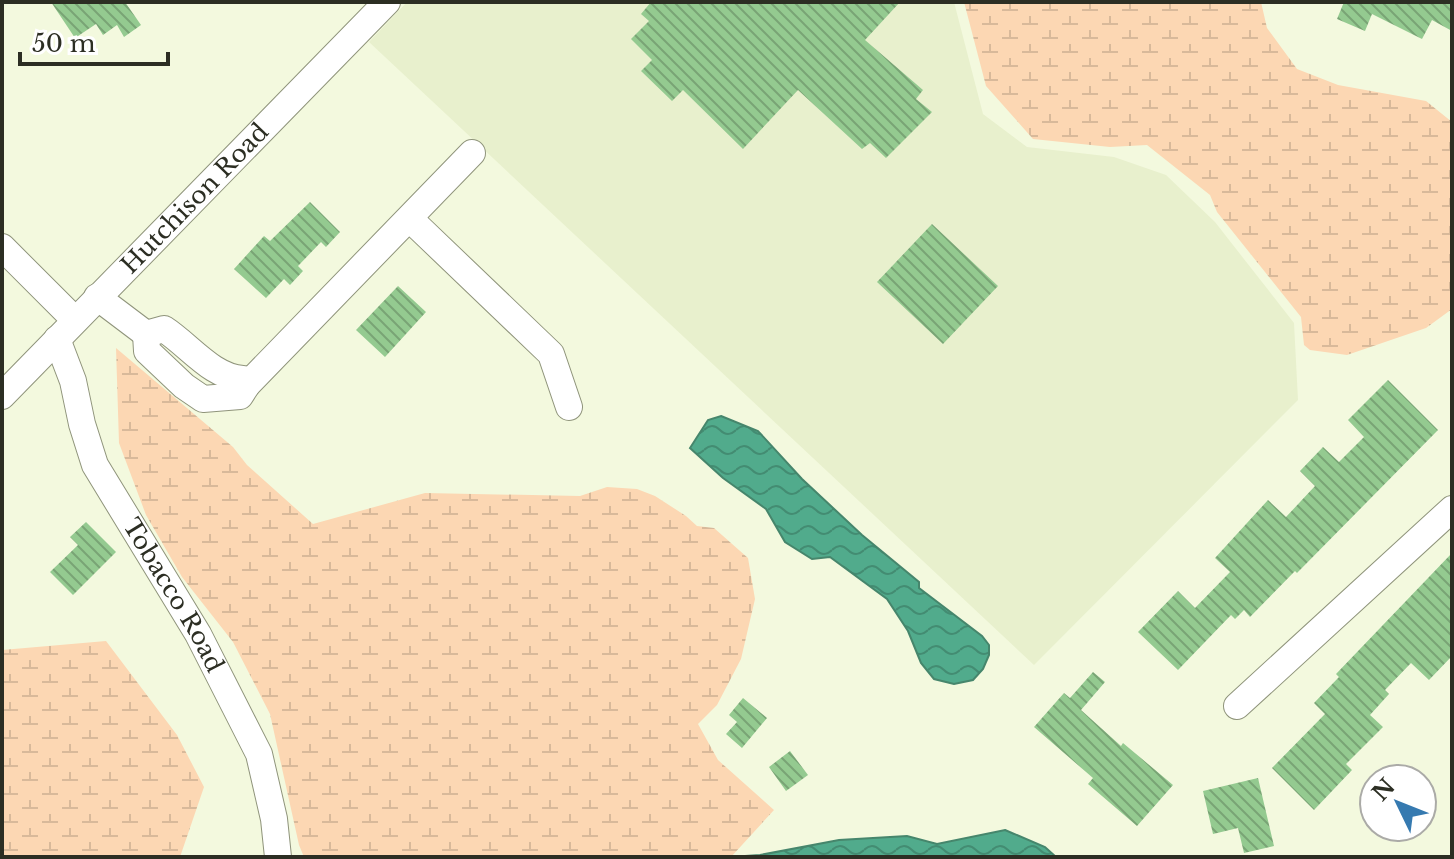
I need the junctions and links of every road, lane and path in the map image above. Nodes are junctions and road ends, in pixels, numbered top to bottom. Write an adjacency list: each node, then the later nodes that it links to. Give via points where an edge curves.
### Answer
1 (387, 2): 5 (street, Hutchison Road)
2 (472, 153): 3 (street)
3 (410, 219): 10 (street); 12 (street, via 551,354)
4 (2, 247): 6 (street, Tobacco Road)
5 (97, 297): 6 (street, Hutchison Road); 7 (street)
6 (66, 329): 11 (street, Hutchison Road); 15 (street, Tobacco Road, via 82,424 95,465 198,634 259,754)
7 (146, 334): 8 (street, via 164,329); 9 (street, via 147,351)
8 (184, 342): 9 (street); 10 (street, via 216,371)
9 (165, 367): 10 (street, via 203,399 240,396)
10 (247, 385)
11 (2, 396)
12 (569, 407)
13 (1452, 509): 14 (street)
14 (1237, 706)
15 (278, 857)

